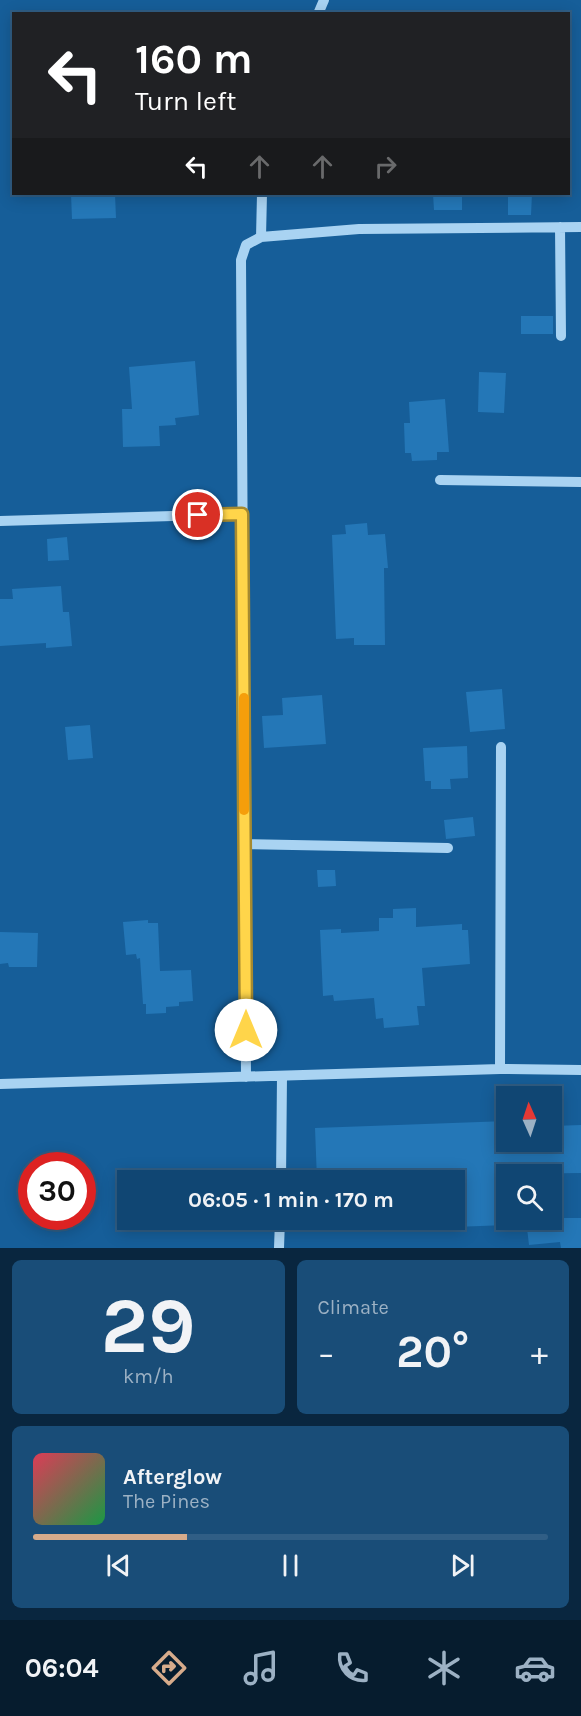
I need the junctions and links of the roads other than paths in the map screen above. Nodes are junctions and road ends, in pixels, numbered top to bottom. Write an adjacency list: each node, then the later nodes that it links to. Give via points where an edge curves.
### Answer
1 (262, 195): 4 (street)
2 (560, 227): 3 (street); 4 (street, via 359,229); 5 (street)
3 (581, 227)
4 (261, 237): 8 (street, via 246,245 241,260)
5 (561, 336)
6 (440, 480): 7 (street)
7 (581, 482)
8 (242, 514): 9 (street); 11 (street)
9 (0, 520)
10 (501, 747): 13 (street)
11 (244, 844): 12 (street); 16 (street)
12 (448, 848)
13 (500, 1069): 14 (street); 15 (street)
14 (581, 1070)
15 (282, 1076): 16 (street); 18 (street)
16 (246, 1077): 17 (street)
17 (0, 1084)
18 (281, 1170)
19 (280, 1230): 20 (street)
20 (279, 1248)

